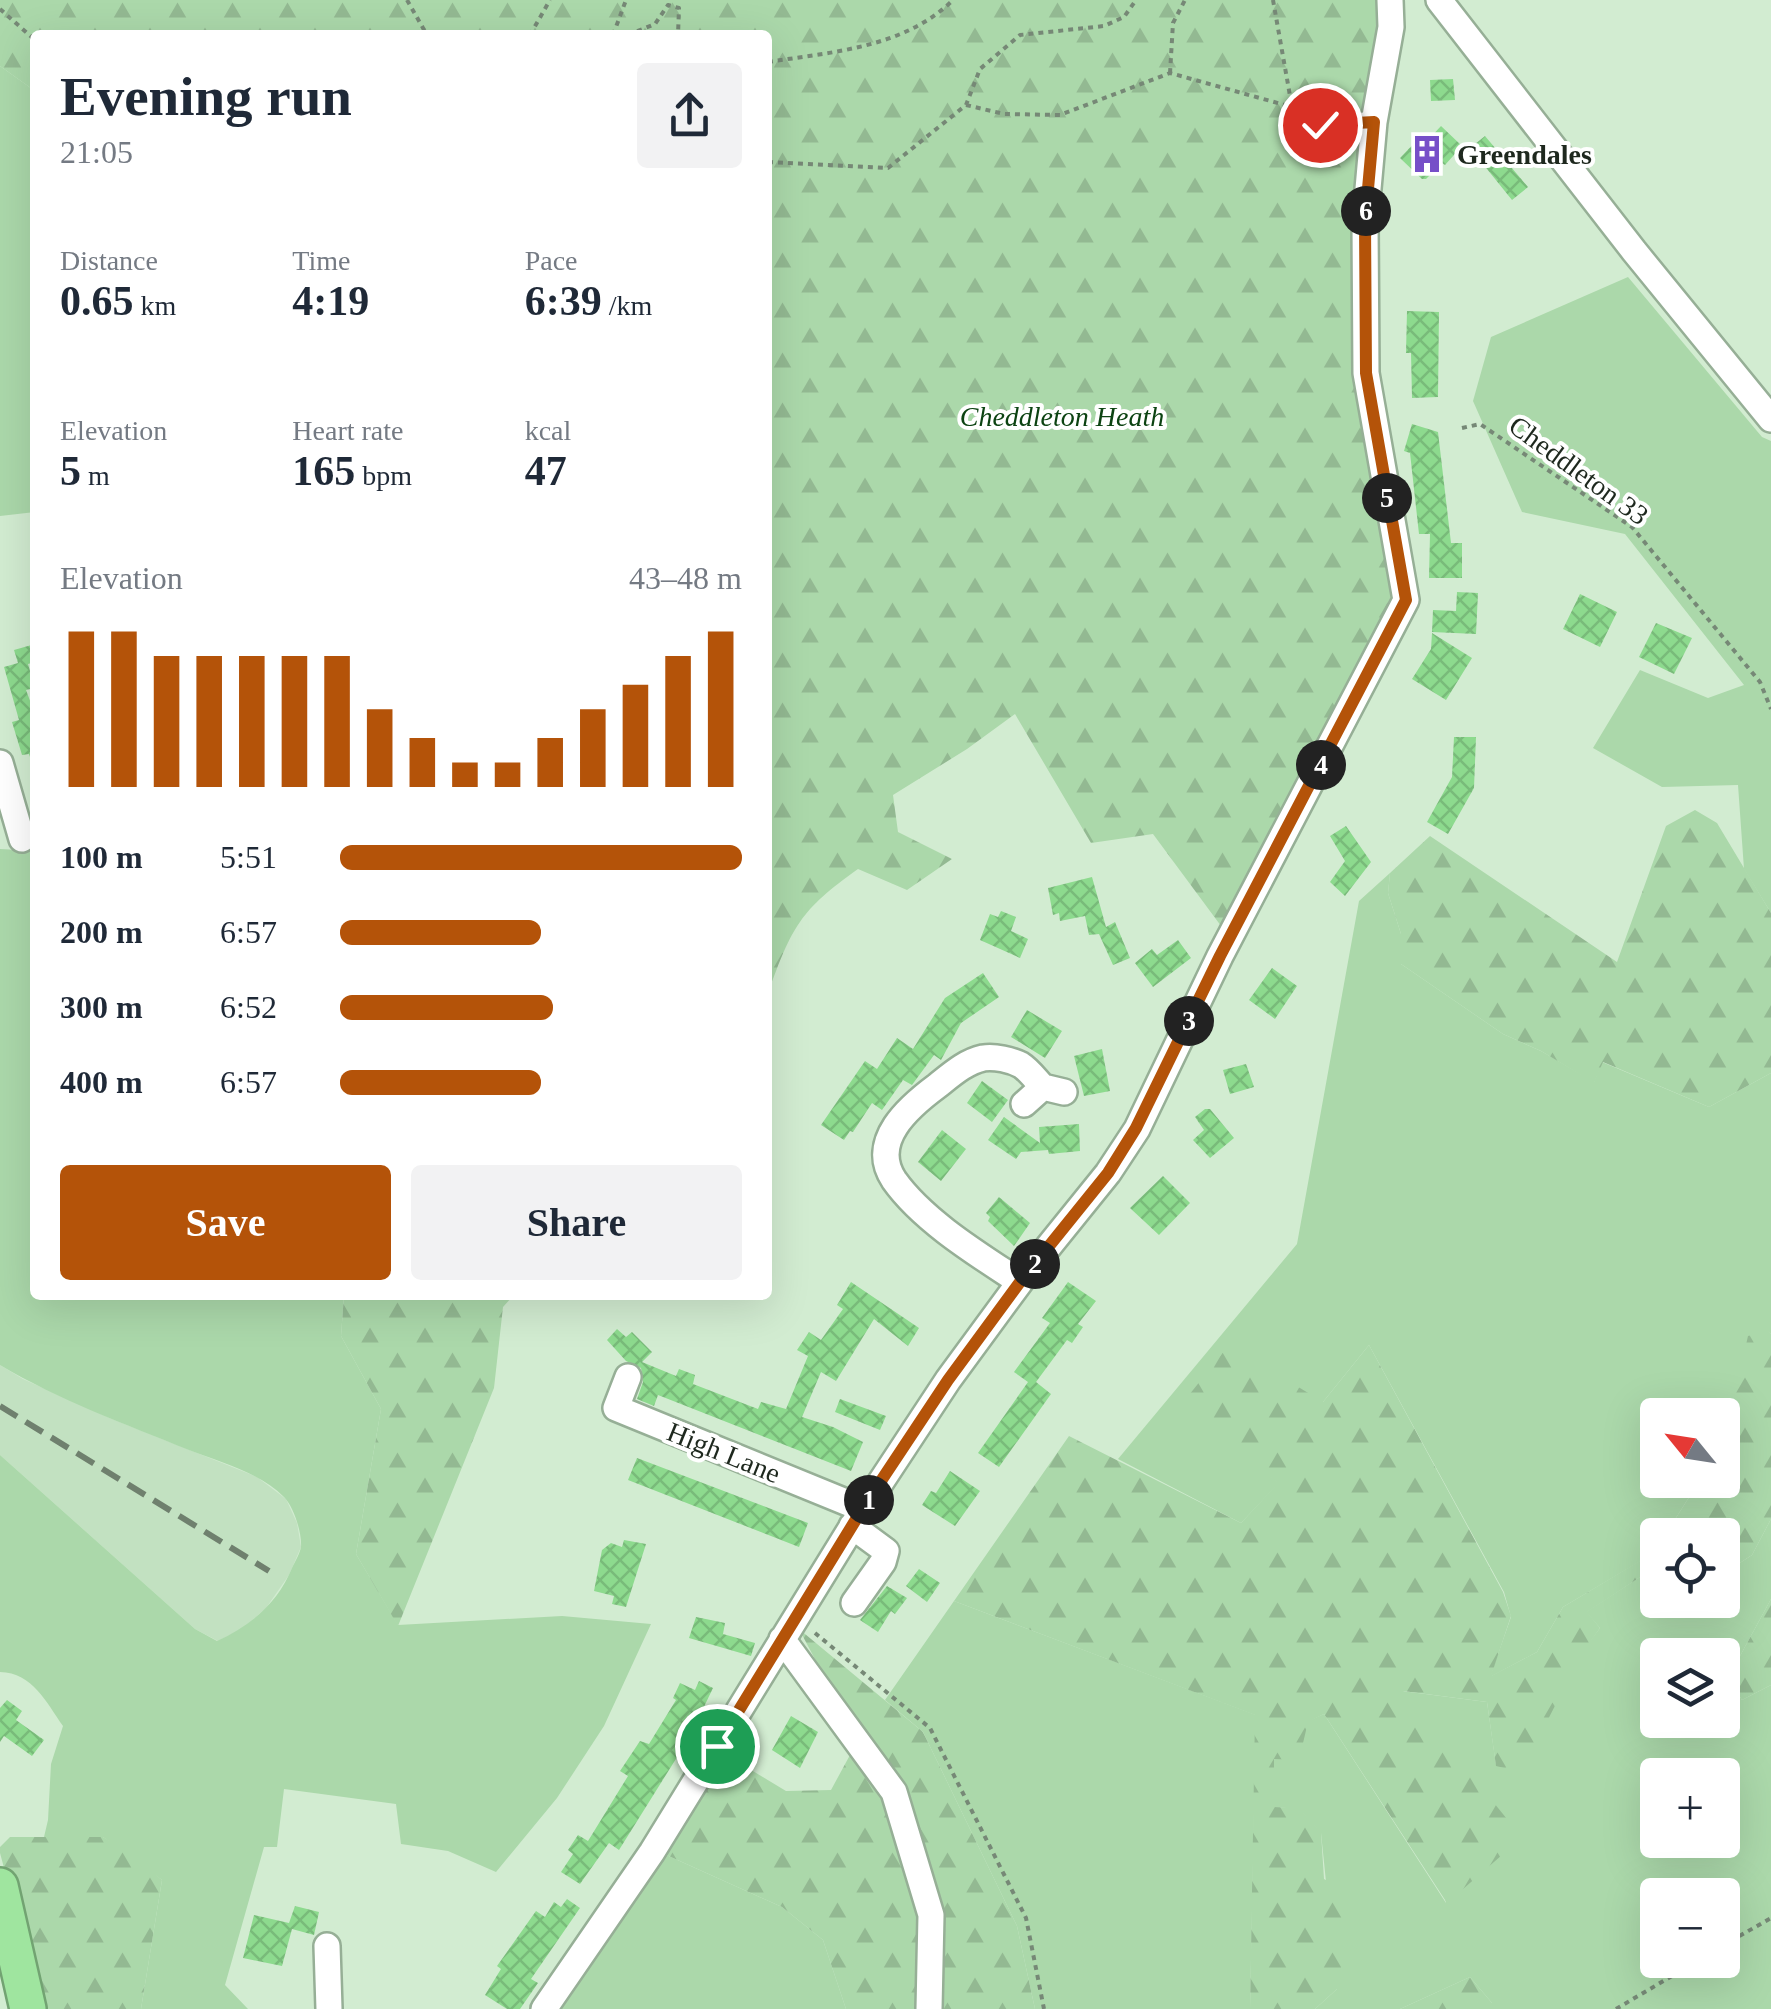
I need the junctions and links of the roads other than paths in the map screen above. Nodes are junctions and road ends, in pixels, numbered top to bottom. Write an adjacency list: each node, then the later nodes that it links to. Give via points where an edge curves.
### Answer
1 (1390, 0): 7 (street, via 1365,222 1366,373 1406,600 1136,1128)
2 (1439, 0): 3 (street)
3 (1771, 420)
4 (0, 763): 5 (street)
5 (19, 839)
6 (1044, 1094): 7 (street, via 1023,1066 984,1058 964,1066 896,1121 887,1160 893,1178 967,1248)
7 (1020, 1282): 9 (street)
8 (628, 1378): 9 (street, High Lane, via 616,1408)
9 (857, 1518): 10 (street, via 886,1551); 11 (street)
10 (854, 1604)
11 (789, 1628): 16 (street, via 652,1852); 17 (street, via 894,1792 931,1915)
12 (0, 1886): 14 (highway)
13 (326, 1946): 15 (street)
14 (28, 2009)
15 (329, 2009)
16 (544, 2009)
17 (929, 2009)

